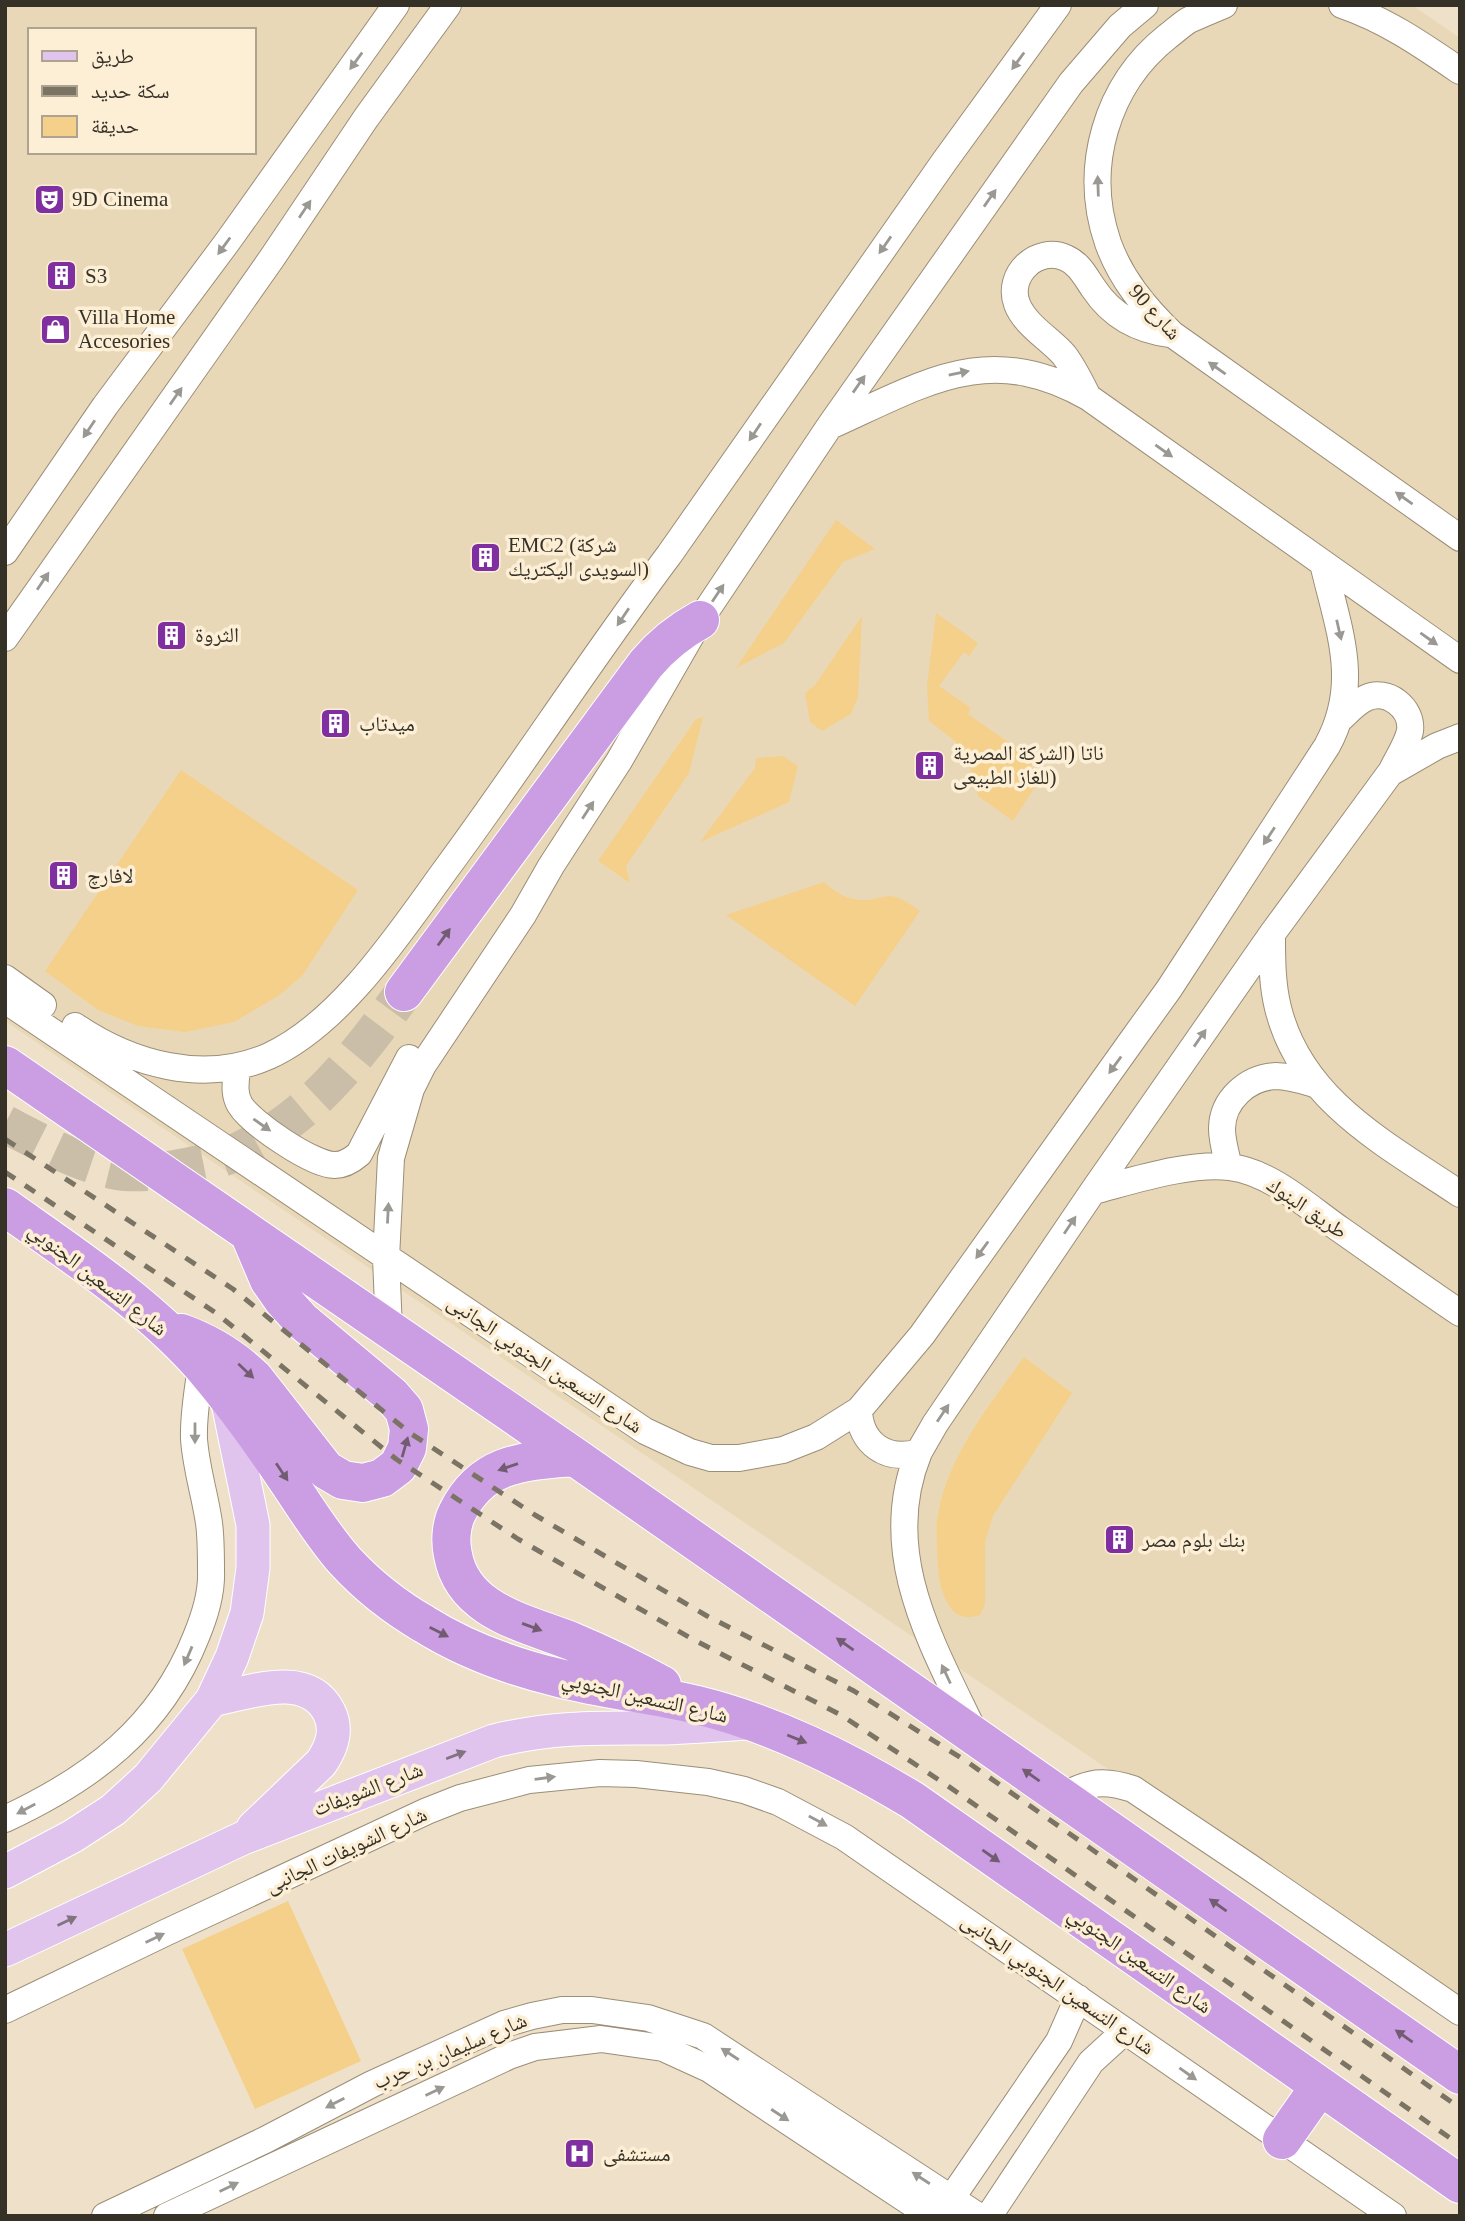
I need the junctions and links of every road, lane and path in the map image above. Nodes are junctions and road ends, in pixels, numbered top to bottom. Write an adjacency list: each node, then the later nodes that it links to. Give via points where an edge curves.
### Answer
1 (396, 5): 12 (street, one-way to 12, via 105,406)
2 (448, 5): 15 (street, one-way to 2)
3 (1058, 5): 25 (street, one-way to 25, via 521,766 373,967 307,1032 271,1055)
4 (1146, 5): 10 (street, one-way to 4, via 1071,83)
5 (1224, 5): 8 (street, شارع 90, one-way to 5, via 1132,290 1108,243 1098,197 1100,150 1113,105 1138,65 1188,21)
6 (1342, 5): 7 (street, via 1381,20)
7 (1460, 72)
8 (1171, 334): 9 (street, via 1141,328 1114,313 1069,259 1050,255 1031,261 1015,287 1018,307 1064,355); 11 (street, شارع 90, one-way to 8)
9 (1088, 397): 10 (street, one-way to 9, via 931,380 977,369 1046,377); 13 (street, one-way to 13)
10 (829, 427): 14 (street, one-way to 10)
11 (1460, 538)
12 (5, 552)
13 (1323, 564): 16 (street, one-way to 16); 17 (street, one-way to 17, via 1346,670)
14 (700, 620): 20 (street, one-way to 14, via 620,761); 22 (highway, one-way to 14, via 646,664 663,645)
15 (5, 638)
16 (1460, 660)
17 (1340, 719): 19 (street, via 1367,697 1392,698 1402,706 1410,730); 38 (street, one-way to 38, via 1169,989 922,1335)
18 (1460, 737): 19 (street)
19 (1390, 774): 21 (street)
20 (551, 866): 25 (street, one-way to 20, via 235,1090 240,1105 252,1118 320,1162 349,1162 368,1140 400,1073 434,1019 512,906); 32 (street, one-way to 20, via 391,1158 411,1089)
21 (1272, 934): 26 (street, via 1277,1007 1295,1054); 28 (street, one-way to 21)
22 (404, 992)
23 (13, 995): 25 (street, via 123,1054 181,1068); 32 (street, شارع التسعين الجنوبي الجانبى)
24 (5, 1065): 31 (highway)
25 (237, 1068)
26 (1314, 1084): 27 (street, via 1274,1076 1238,1091 1223,1116); 29 (street, via 1377,1137)
27 (1228, 1167): 28 (street, طريق البنوك, via 1160,1174); 33 (street, طريق البنوك, via 1267,1180)
28 (1093, 1191): 39 (street, one-way to 28)
29 (1460, 1194)
30 (5, 1207): 34 (highway, شارع التسعين الجنوبي, via 100,1275)
31 (249, 1233): 34 (highway, one-way to 31, via 214,1347 242,1367 327,1470 343,1480 363,1483 382,1478 398,1466 410,1429 404,1410 283,1300); 35 (highway)
32 (386, 1258): 35 (street); 38 (street, شارع التسعين الجنوبي الجانبى, via 645,1431 690,1452 739,1458 783,1450 816,1437)
33 (1460, 1314)
34 (165, 1330): 36 (highway, شارع التسعين الجنوبي)
35 (389, 1330): 40 (highway)
36 (201, 1366): 37 (highway, شارع التسعين الجنوبي); 47 (street, one-way to 47, via 194,1437 209,1524 212,1575 185,1664 161,1703 130,1738 61,1790)
37 (227, 1398): 41 (main road, via 253,1525 253,1568 247,1613); 42 (highway, شارع التسعين الجنوبي, one-way to 42, via 344,1560 382,1596 425,1625 490,1656 560,1679)
38 (859, 1410): 39 (street, via 863,1431 877,1448 898,1456)
39 (919, 1452): 44 (street, one-way to 39, via 934,1649 909,1582 905,1517)
40 (575, 1457): 42 (highway, one-way to 42, via 506,1466 485,1477 466,1496 455,1518 451,1544 456,1572 477,1599 514,1620 614,1661); 44 (highway, one-way to 40)
41 (212, 1700): 48 (main road, via 299,1688 314,1694 332,1719 334,1735 321,1763); 49 (main road, via 148,1779 113,1810)
42 (698, 1705): 43 (highway, شارع التسعين الجنوبي)
43 (755, 1723): 48 (main road, شارع الشويفات, one-way to 43, via 528,1732); 56 (highway, شارع التسعين الجنوبي, one-way to 56, via 848,1763 912,1800)
44 (976, 1736): 46 (highway, one-way to 44)
45 (708, 1782): 51 (street, شارع التسعين الجنوبي الجانبى, one-way to 51, via 778,1802 844,1837); 52 (street, شارع الشويفات الجانبى, one-way to 45, via 460,1798 529,1780 589,1773)
46 (1062, 1796): 53 (street, via 1099,1782 1133,1789); 55 (highway, one-way to 46)
47 (5, 1819)
48 (243, 1838): 50 (main road, شارع الشويفات, one-way to 48)
49 (5, 1872)
50 (5, 1950)
51 (1078, 1998): 54 (street, شارع التسعين الجنوبي الجانبى); 62 (street, via 1059,2041)
52 (5, 2010)
53 (1460, 2012)
54 (1125, 2031): 57 (street, شارع التسعين الجنوبي الجانبى, one-way to 57); 67 (street, via 1091,2062)
55 (1460, 2075)
56 (1320, 2086): 57 (highway); 59 (highway, شارع التسعين الجنوبي)
57 (1283, 2140): 60 (street, شارع التسعين الجنوبي الجانبى)
58 (177, 2182): 61 (street, شارع سليمان بن حرب); 62 (street, شارع سليمان بن حرب, one-way to 58, via 703,2036 648,2018 592,2010 562,2010 505,2024 372,2084); 63 (street)
59 (1460, 2184)
60 (1359, 2193): 68 (street); 69 (street, شارع التسعين الجنوبي الجانبى)
61 (150, 2206): 64 (street, شارع سليمان بن حرب)
62 (945, 2207): 66 (street, شارع سليمان بن حرب)
63 (183, 2213): 65 (street, شارع سليمان بن حرب, one-way to 65, via 524,2050 601,2039 663,2048 709,2069)
64 (105, 2216)
65 (931, 2216)
66 (978, 2216)
67 (989, 2216)
68 (1383, 2216)
69 (1393, 2216)

